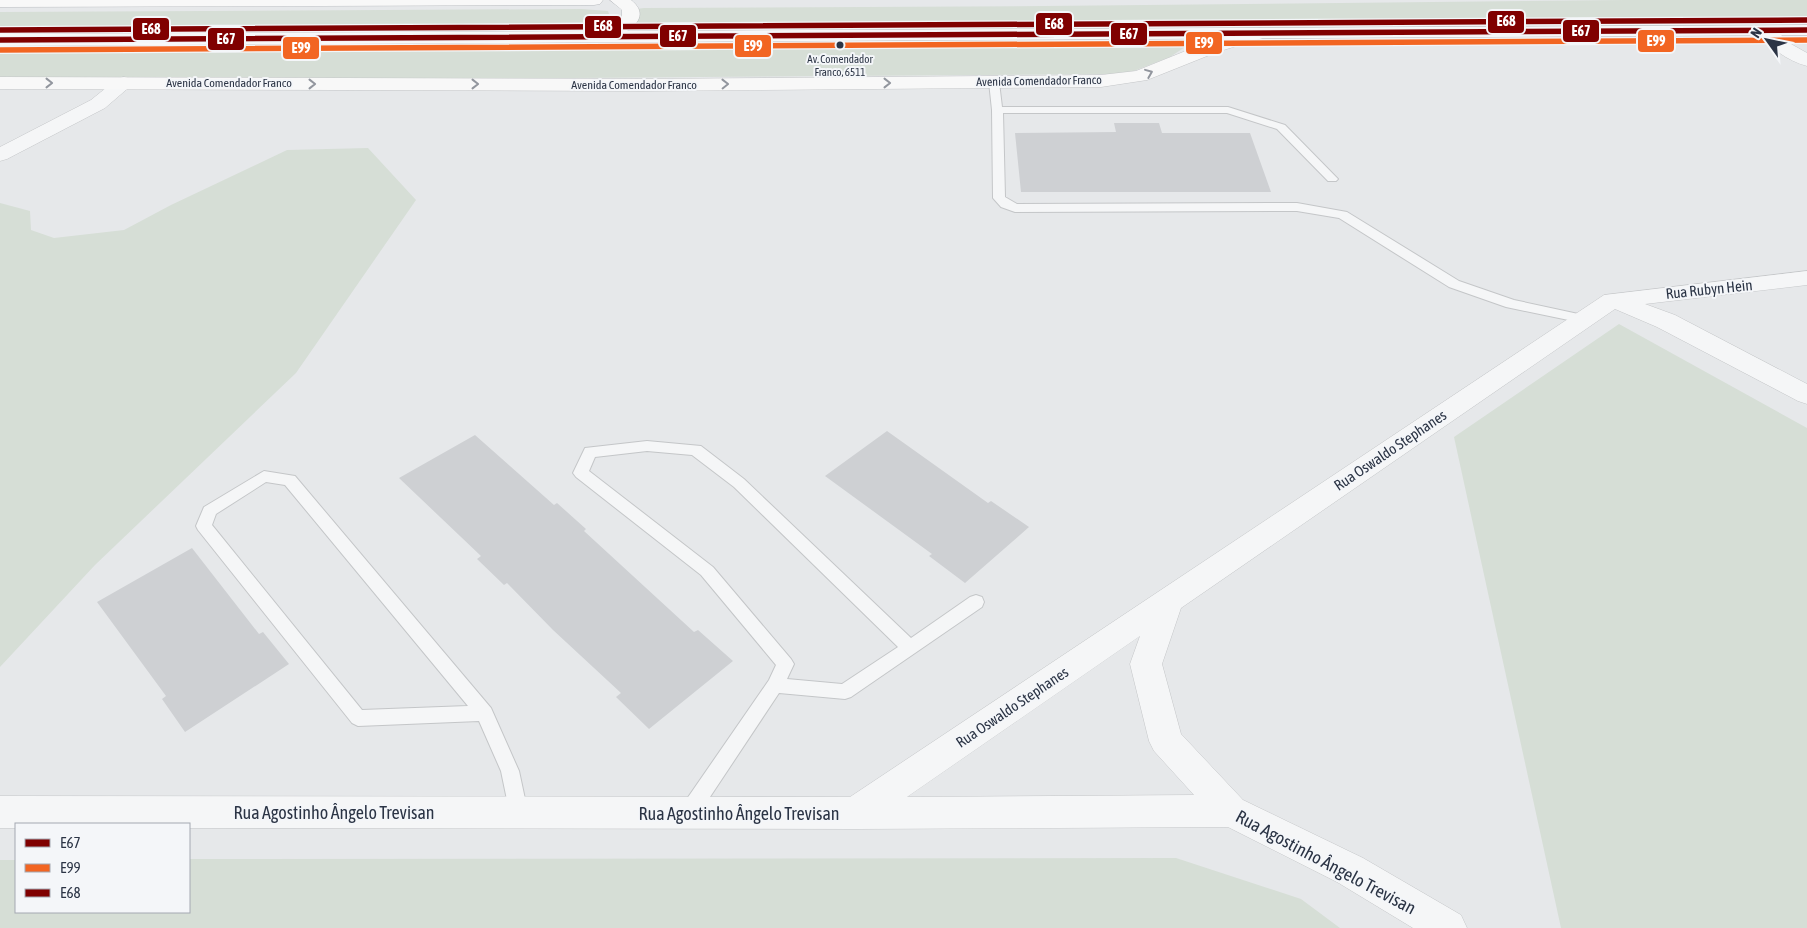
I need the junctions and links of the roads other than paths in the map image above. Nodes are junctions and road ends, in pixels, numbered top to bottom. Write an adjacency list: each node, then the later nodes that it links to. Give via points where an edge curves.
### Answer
1 (594, 0): 3 (main road)
2 (620, 0): 7 (main road, via 630,7 630,19 611,33)
3 (0, 2)
4 (1766, 30): 5 (main road, Avenida Comendador Franco); 6 (main road, Avenida Comendador Franco); 9 (street, via 1784,48)
5 (1807, 30)
6 (1260, 33): 7 (main road, Avenida Comendador Franco); 10 (main road, Avenida Comendador Franco, one-way to 6, via 1101,81 1140,76 1210,48)
7 (588, 37): 8 (main road, Avenida Comendador Franco)
8 (0, 40)
9 (1807, 60)
10 (994, 82): 12 (main road, Avenida Comendador Franco, one-way to 10, via 642,85); 13 (lane)
11 (0, 83): 12 (main road, Avenida Comendador Franco, one-way to 12)
12 (124, 83): 14 (street, via 98,104)
13 (997, 110): 15 (lane, via 1228,110 1281,127); 18 (lane, via 1000,198 1015,208 1297,207 1343,215 1454,284 1511,304)
14 (0, 155)
15 (1332, 179)
16 (1807, 278): 17 (street, Rua Rubyn Hein)
17 (1612, 300): 18 (street, Rua Oswaldo Stephanes); 19 (street, via 1666,321)
18 (1583, 319): 20 (street, Rua Oswaldo Stephanes)
19 (1807, 395)
20 (1169, 600): 25 (street, via 1146,664 1166,740); 29 (street, Rua Oswaldo Stephanes)
21 (976, 602): 22 (lane)
22 (910, 648): 23 (lane, via 845,692); 23 (lane, via 739,483 696,450 647,446 590,452 581,473 707,572 785,664)
23 (775, 685): 27 (lane)
24 (485, 713): 24 (lane, via 290,480 264,476 209,511 204,526 358,718); 28 (lane, via 510,771)
25 (1231, 811): 29 (street, Rua Agostinho Ângelo Trevisan); 30 (street, Rua Agostinho Ângelo Trevisan, via 1350,870)
26 (0, 812): 28 (street, Rua Agostinho Ângelo Trevisan)
27 (689, 812): 28 (street, Rua Agostinho Ângelo Trevisan); 29 (street, Rua Agostinho Ângelo Trevisan)
28 (518, 813)
29 (855, 814)
30 (1448, 928)

